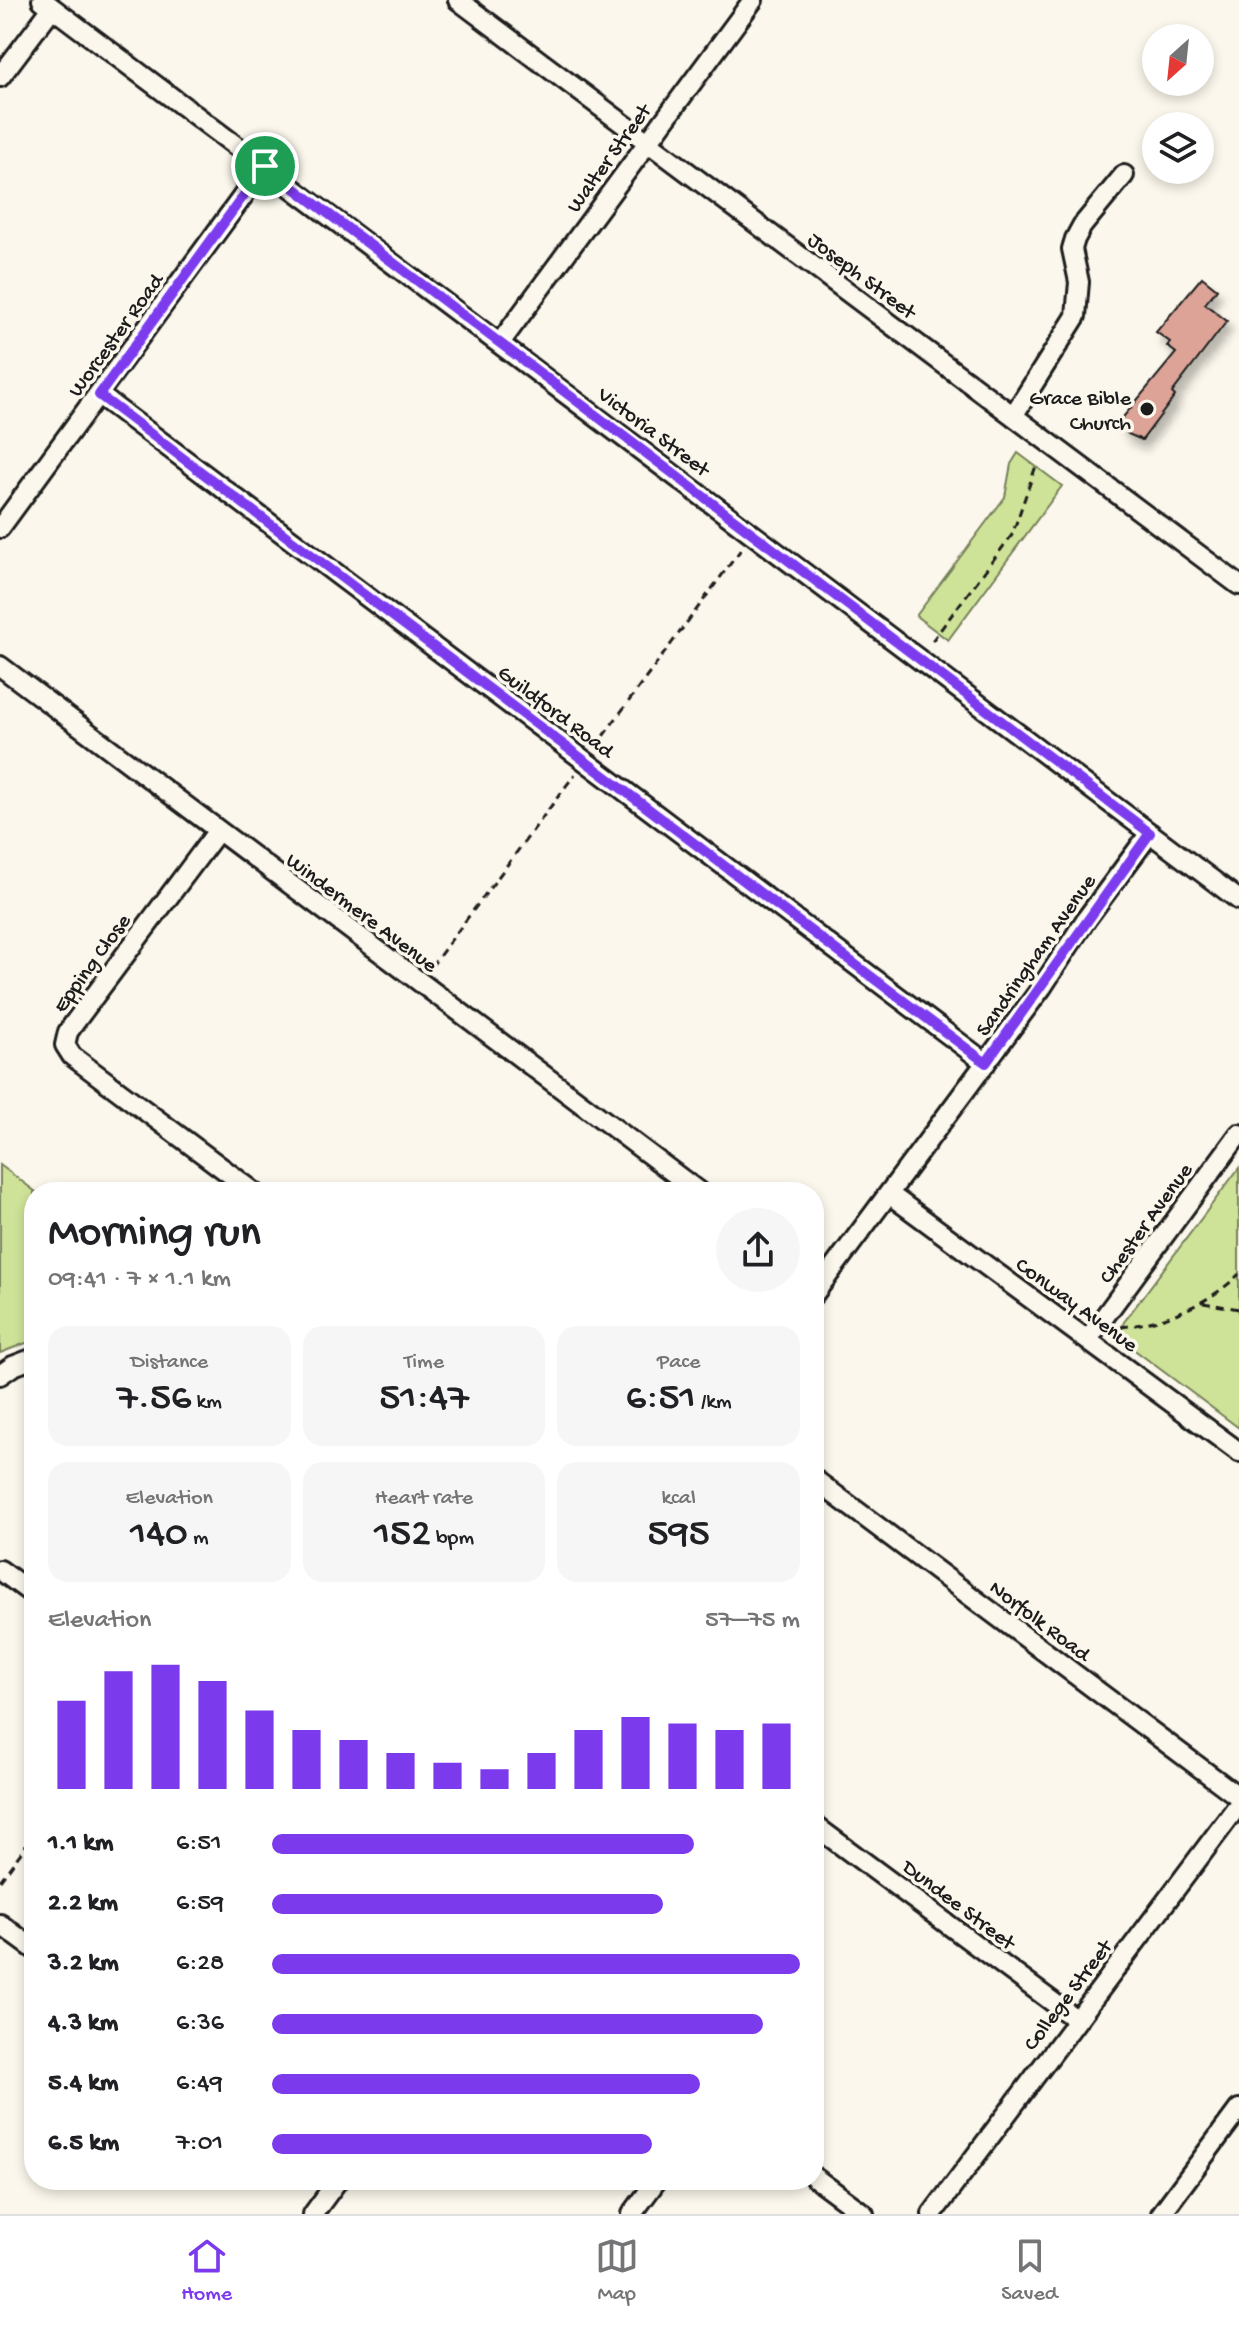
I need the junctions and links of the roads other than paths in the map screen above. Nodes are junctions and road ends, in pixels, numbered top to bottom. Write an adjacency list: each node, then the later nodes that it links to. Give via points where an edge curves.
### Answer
1 (458, 0): 5 (street, Joseph Street)
2 (753, 0): 5 (street, Walter Street)
3 (47, 4): 4 (street); 6 (street, Victoria Street)
4 (0, 77)
5 (648, 143): 8 (street, Walter Street); 10 (street, Joseph Street)
6 (265, 166): 8 (street, Victoria Street); 9 (street, Worcester Road)
7 (1124, 175): 10 (street, via 1075,239 1076,316)
8 (500, 343): 15 (street, Victoria Street)
9 (99, 395): 11 (street, Worcester Road); 17 (street, Guildford Road)
10 (1013, 416): 12 (street, Joseph Street)
11 (0, 528)
12 (1239, 585)
13 (0, 666): 14 (street, Windermere Avenue)
14 (217, 832): 19 (street, Epping Close, via 75,1022 65,1045 72,1056); 20 (street, Windermere Avenue)
15 (1150, 833): 16 (street, Victoria Street); 17 (street, Sandringham Avenue)
16 (1239, 900)
17 (986, 1063): 21 (street, Sandringham Avenue)
18 (1239, 1134): 23 (street, Chester Avenue)
19 (241, 1182)
20 (686, 1182)
21 (889, 1194): 22 (street, Sandringham Avenue); 23 (street, Conway Avenue)
22 (824, 1275)
23 (1088, 1339): 26 (street, Conway Avenue)
24 (24, 1361): 25 (street)
25 (0, 1375)
26 (1239, 1452)
27 (824, 1486): 30 (street, Norfolk Road)
28 (0, 1570): 29 (street)
29 (24, 1588)
30 (1239, 1797)
31 (1239, 1804): 35 (street, College Street)
32 (824, 1832): 35 (street, Dundee Street)
33 (0, 1924): 34 (street)
34 (24, 1942)
35 (1077, 2020): 43 (street, College Street)
36 (1239, 2109): 44 (street)
37 (824, 2184): 42 (street)
38 (331, 2190): 40 (street)
39 (650, 2190): 41 (street)
40 (313, 2214)
41 (632, 2214)
42 (864, 2214)
43 (932, 2214)
44 (1161, 2214)

